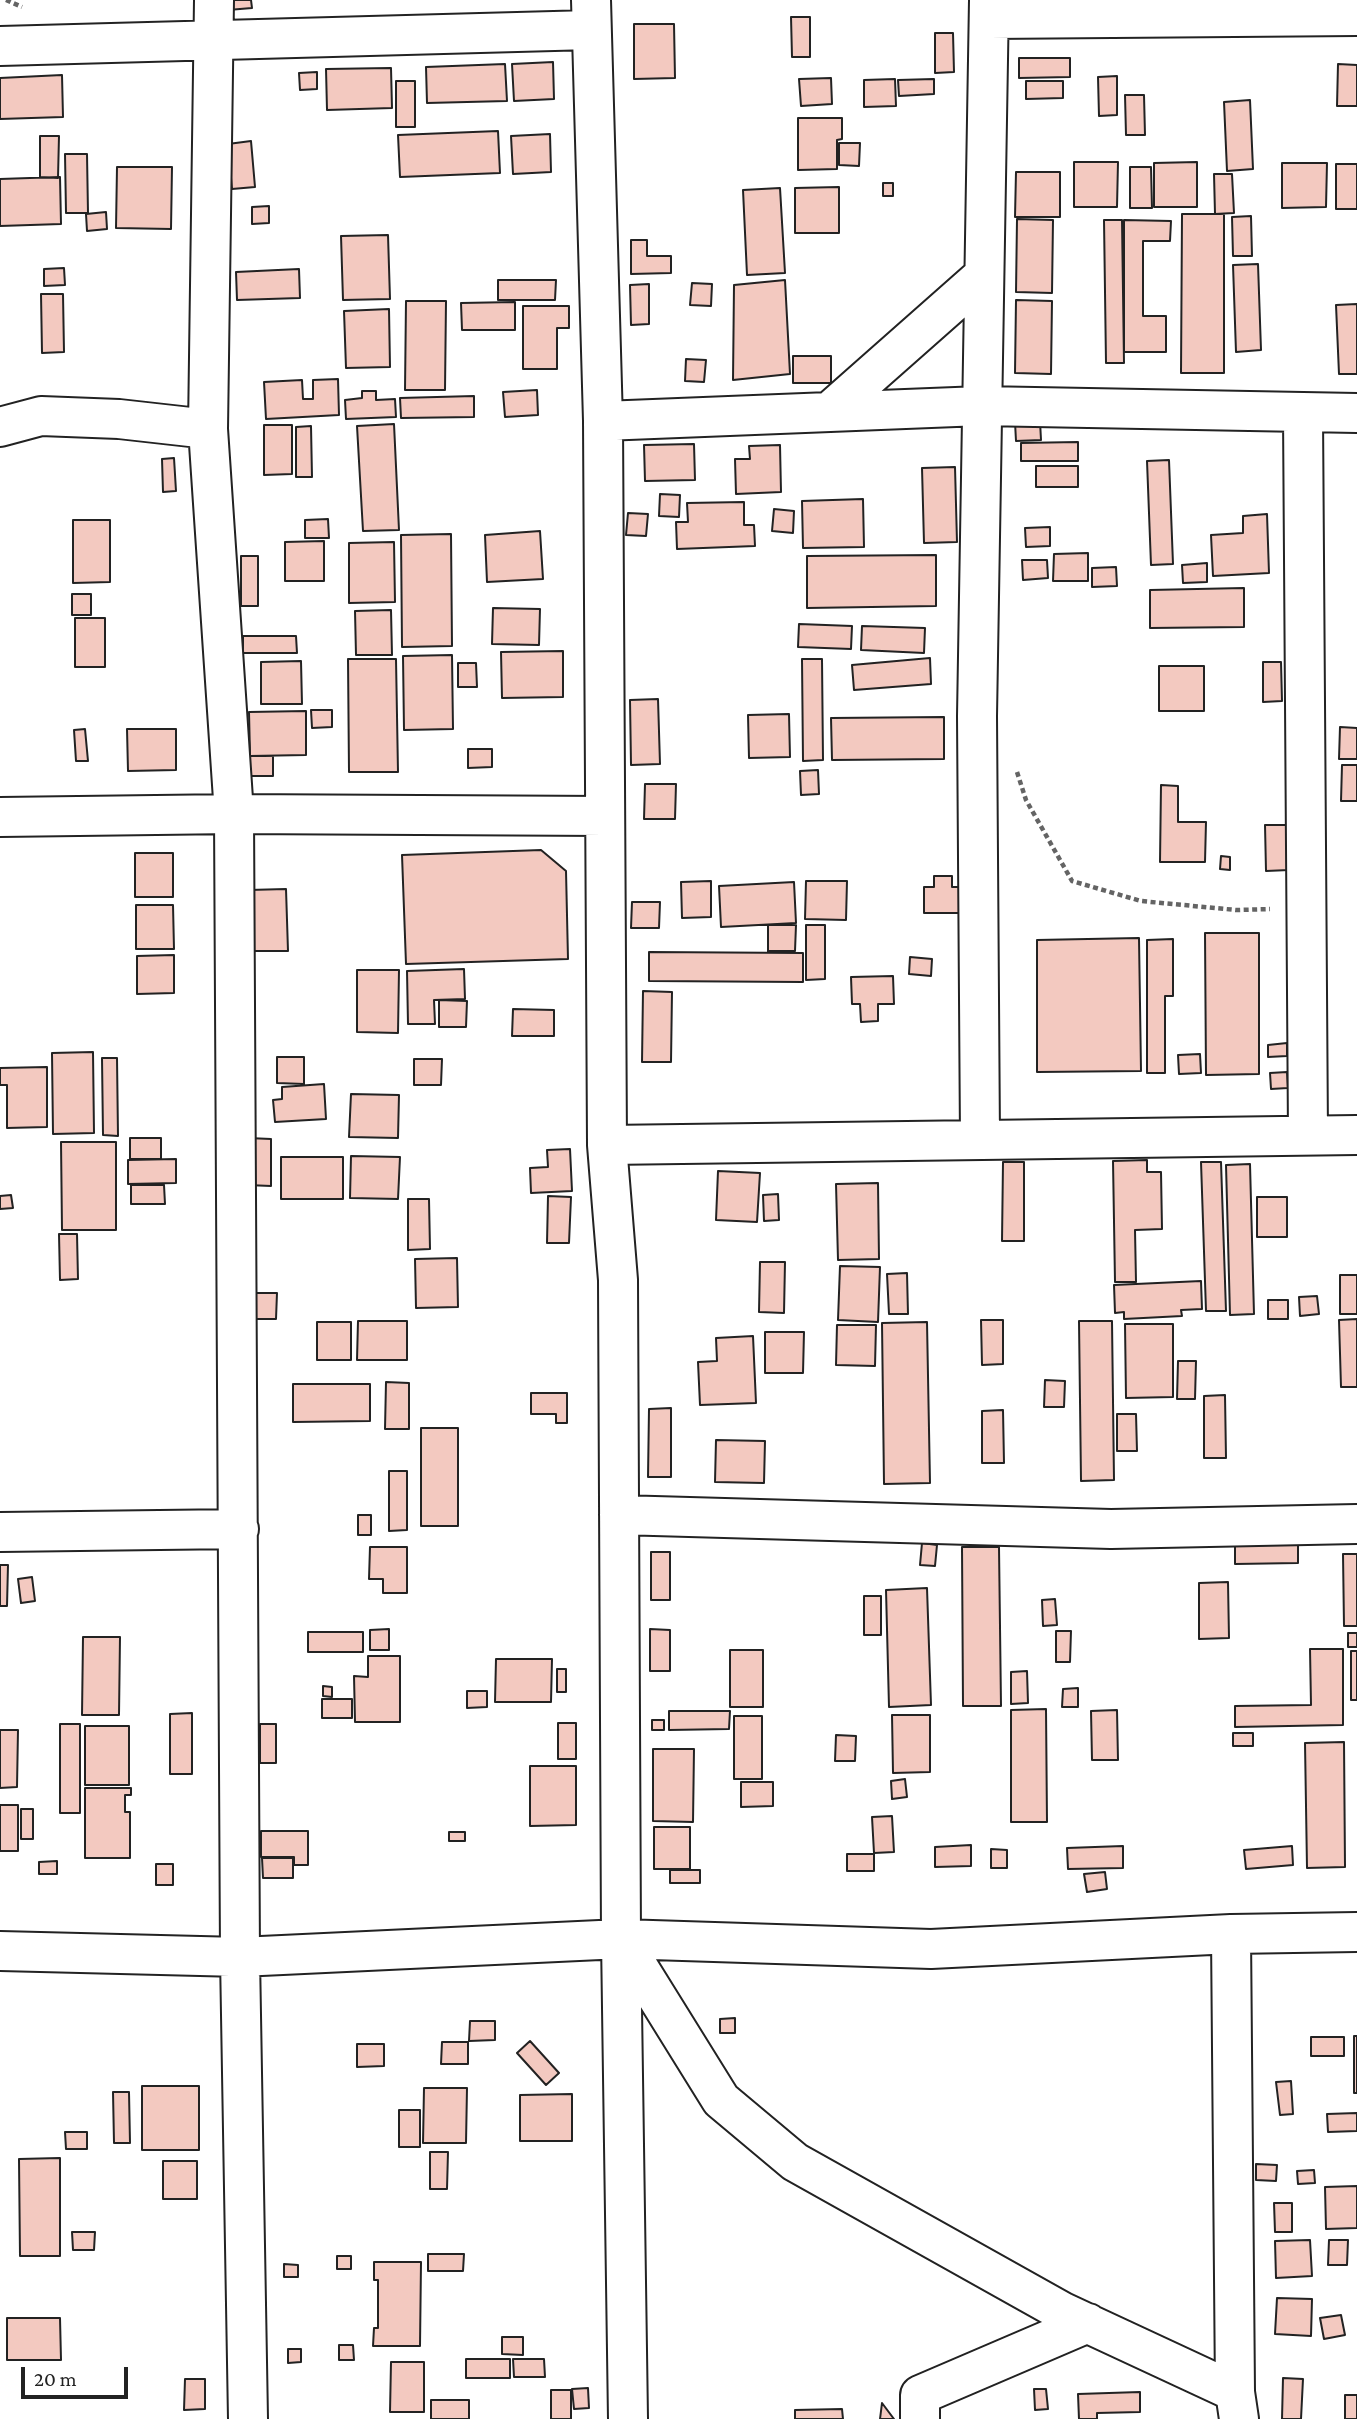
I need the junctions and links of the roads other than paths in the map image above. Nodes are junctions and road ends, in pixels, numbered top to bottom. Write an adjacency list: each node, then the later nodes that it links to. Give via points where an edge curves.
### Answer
1 (214, 0): 5 (street)
2 (989, 9): 4 (street); 7 (street)
3 (591, 15): 5 (street); 12 (street)
4 (1357, 16)
5 (212, 39): 6 (street); 14 (street)
6 (0, 46)
7 (984, 275): 8 (street); 9 (street)
8 (981, 406): 9 (street); 11 (street); 20 (street, via 977,716)
9 (829, 412): 12 (street)
10 (1357, 413): 11 (street)
11 (1303, 414): 18 (street)
12 (603, 421): 16 (street)
13 (0, 427): 14 (street, via 41,416)
14 (208, 429): 15 (street)
15 (234, 814): 16 (street); 17 (street); 24 (street)
16 (605, 816): 21 (street)
17 (0, 817)
18 (1308, 1135): 19 (street); 20 (street)
19 (1357, 1135)
20 (981, 1139): 21 (street)
21 (607, 1145): 22 (street, via 618,1280)
22 (619, 1515): 23 (street, via 1111,1529); 28 (street)
23 (1357, 1524)
24 (239, 1529): 25 (street); 30 (street)
25 (0, 1532)
26 (1357, 1932): 27 (street)
27 (1231, 1934): 28 (street, via 931,1949); 32 (street)
28 (621, 1939): 30 (street); 31 (street, via 721,2100 795,2162); 34 (street)
29 (0, 1951): 30 (street)
30 (240, 1957): 33 (street)
31 (1088, 2323): 32 (street); 35 (street, via 920,2395)
32 (1237, 2406)
33 (248, 2419)
34 (628, 2419)
35 (920, 2419)

